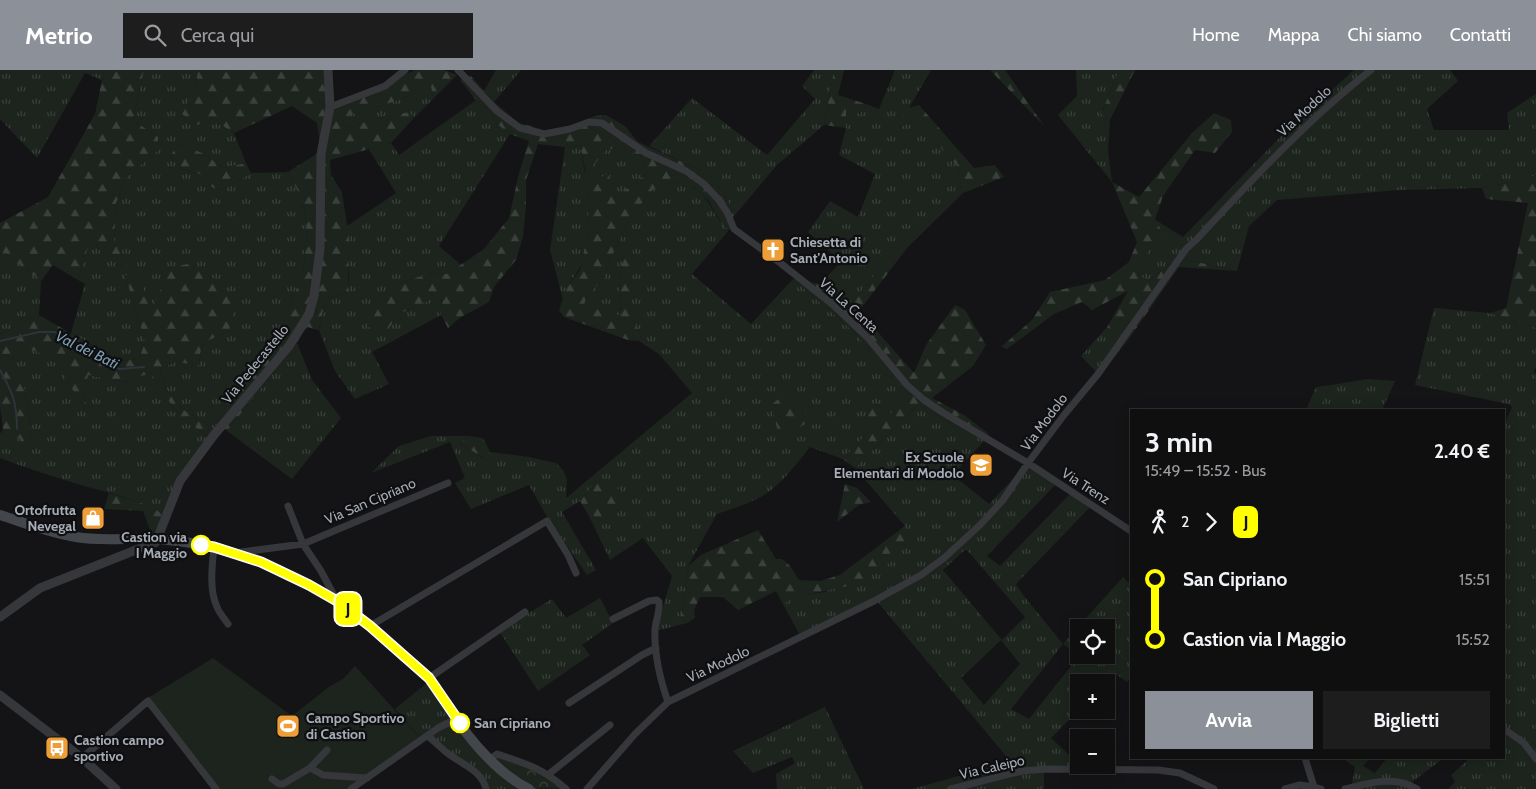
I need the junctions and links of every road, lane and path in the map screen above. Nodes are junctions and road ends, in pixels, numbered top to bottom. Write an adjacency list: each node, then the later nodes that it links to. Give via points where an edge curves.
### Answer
1 (328, 70): 5 (street, Via Pedecastello)
2 (405, 70): 5 (street, via 385,86)
3 (458, 70): 6 (street, Via La Centa, via 498,111 520,128 544,134 589,122 602,123 646,153 686,171 718,199 734,229 832,304 924,400)
4 (1371, 70): 6 (street, Via Modolo, via 1280,150 1186,249 1098,374)
5 (330, 107): 11 (street, Via Pedecastello, via 322,142 320,249 309,314 289,346 180,481)
6 (1028, 463): 10 (street, Via Trenz); 25 (street, Via Modolo, via 1003,500 980,525 921,575)
7 (448, 482): 12 (street, Via San Cipriano)
8 (288, 506): 12 (street, Via San Cipriano)
9 (0, 515): 11 (main road, Via San Cipriano, via 75,537)
10 (1130, 529)
11 (158, 539): 13 (main road, Via San Cipriano); 18 (street, via 40,588)
12 (302, 544): 14 (street, Via San Cipriano); 16 (street, Via San Cipriano, via 321,570)
13 (214, 547): 14 (main road, Via San Cipriano); 20 (street, via 213,594 217,608)
14 (232, 553): 16 (main road, Via San Cipriano, via 261,562)
15 (576, 572): 21 (street, via 547,521)
16 (337, 601): 21 (main road, Via San Cipriano)
17 (525, 612): 23 (street)
18 (0, 617)
19 (613, 619): 22 (street, via 649,601 658,601)
20 (228, 624)
21 (370, 626): 23 (main road, Via San Cipriano)
22 (656, 648): 25 (street); 26 (street)
23 (429, 678): 27 (main road, Via San Cipriano)
24 (0, 696): 32 (street)
25 (668, 702): 47 (street, Via Modolo)
26 (569, 703)
27 (456, 719): 30 (street); 33 (main road, Via San Cipriano)
28 (610, 725): 37 (street)
29 (1505, 729): 35 (street, via 1524,743)
30 (428, 736): 38 (street); 44 (street, via 446,753 468,766)
31 (327, 750): 36 (street)
32 (82, 758): 41 (street); 42 (street, via 148,701)
33 (490, 759): 37 (street, via 497,754); 45 (main road, Via San Cipriano, via 506,775)
34 (1305, 759): 40 (street)
35 (1536, 759)
36 (310, 768): 38 (street, via 323,775); 39 (street, via 283,784)
37 (549, 774): 46 (street)
38 (367, 778): 43 (street)
39 (272, 779)
40 (1317, 788): 50 (street, via 1300,785)
41 (116, 789)
42 (216, 789)
43 (351, 789)
44 (486, 789)
45 (530, 789)
46 (566, 789)
47 (587, 789)
48 (951, 789): 49 (street, Via Caleipo, via 1022,771 1046,769 1158,770 1180,773)
49 (1214, 789)
50 (1285, 789)
51 (1345, 789): 52 (street, via 1386,781 1408,784)
52 (1417, 789)

